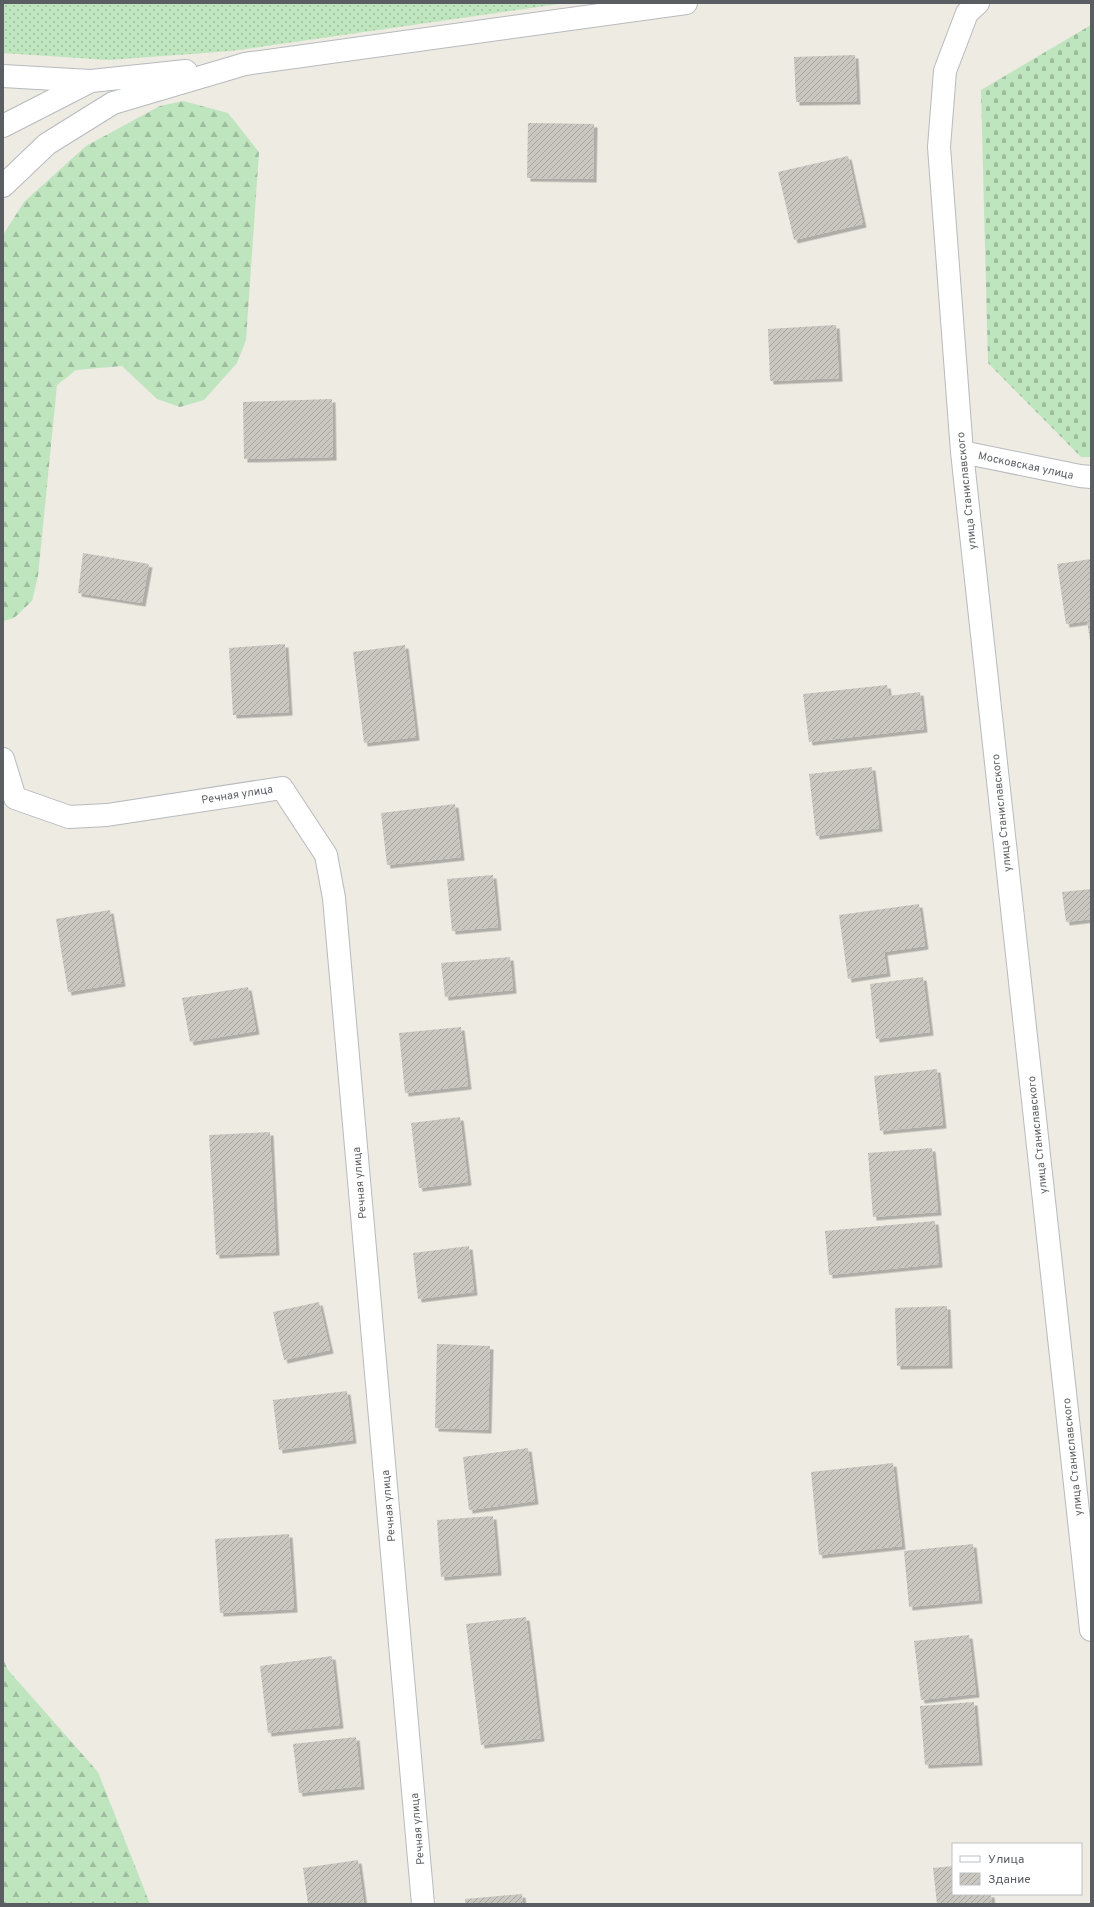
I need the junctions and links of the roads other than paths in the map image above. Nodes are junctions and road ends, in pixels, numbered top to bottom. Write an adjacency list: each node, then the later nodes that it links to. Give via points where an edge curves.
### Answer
1 (686, 3): 3 (street)
2 (978, 3): 8 (street, улица Станиславского, via 967,13 945,71 939,147)
3 (245, 64): 5 (street); 7 (street, via 113,103 47,144)
4 (3, 76): 5 (street)
5 (91, 82): 6 (street)
6 (3, 126)
7 (3, 186)
8 (962, 452): 9 (street, Московская улица); 11 (street, улица Станиславского)
9 (1091, 477)
10 (3, 759): 12 (street, Речная улица, via 15,798 69,817 107,815 282,788 326,855 334,898)
11 (1091, 1630)
12 (424, 1904)

